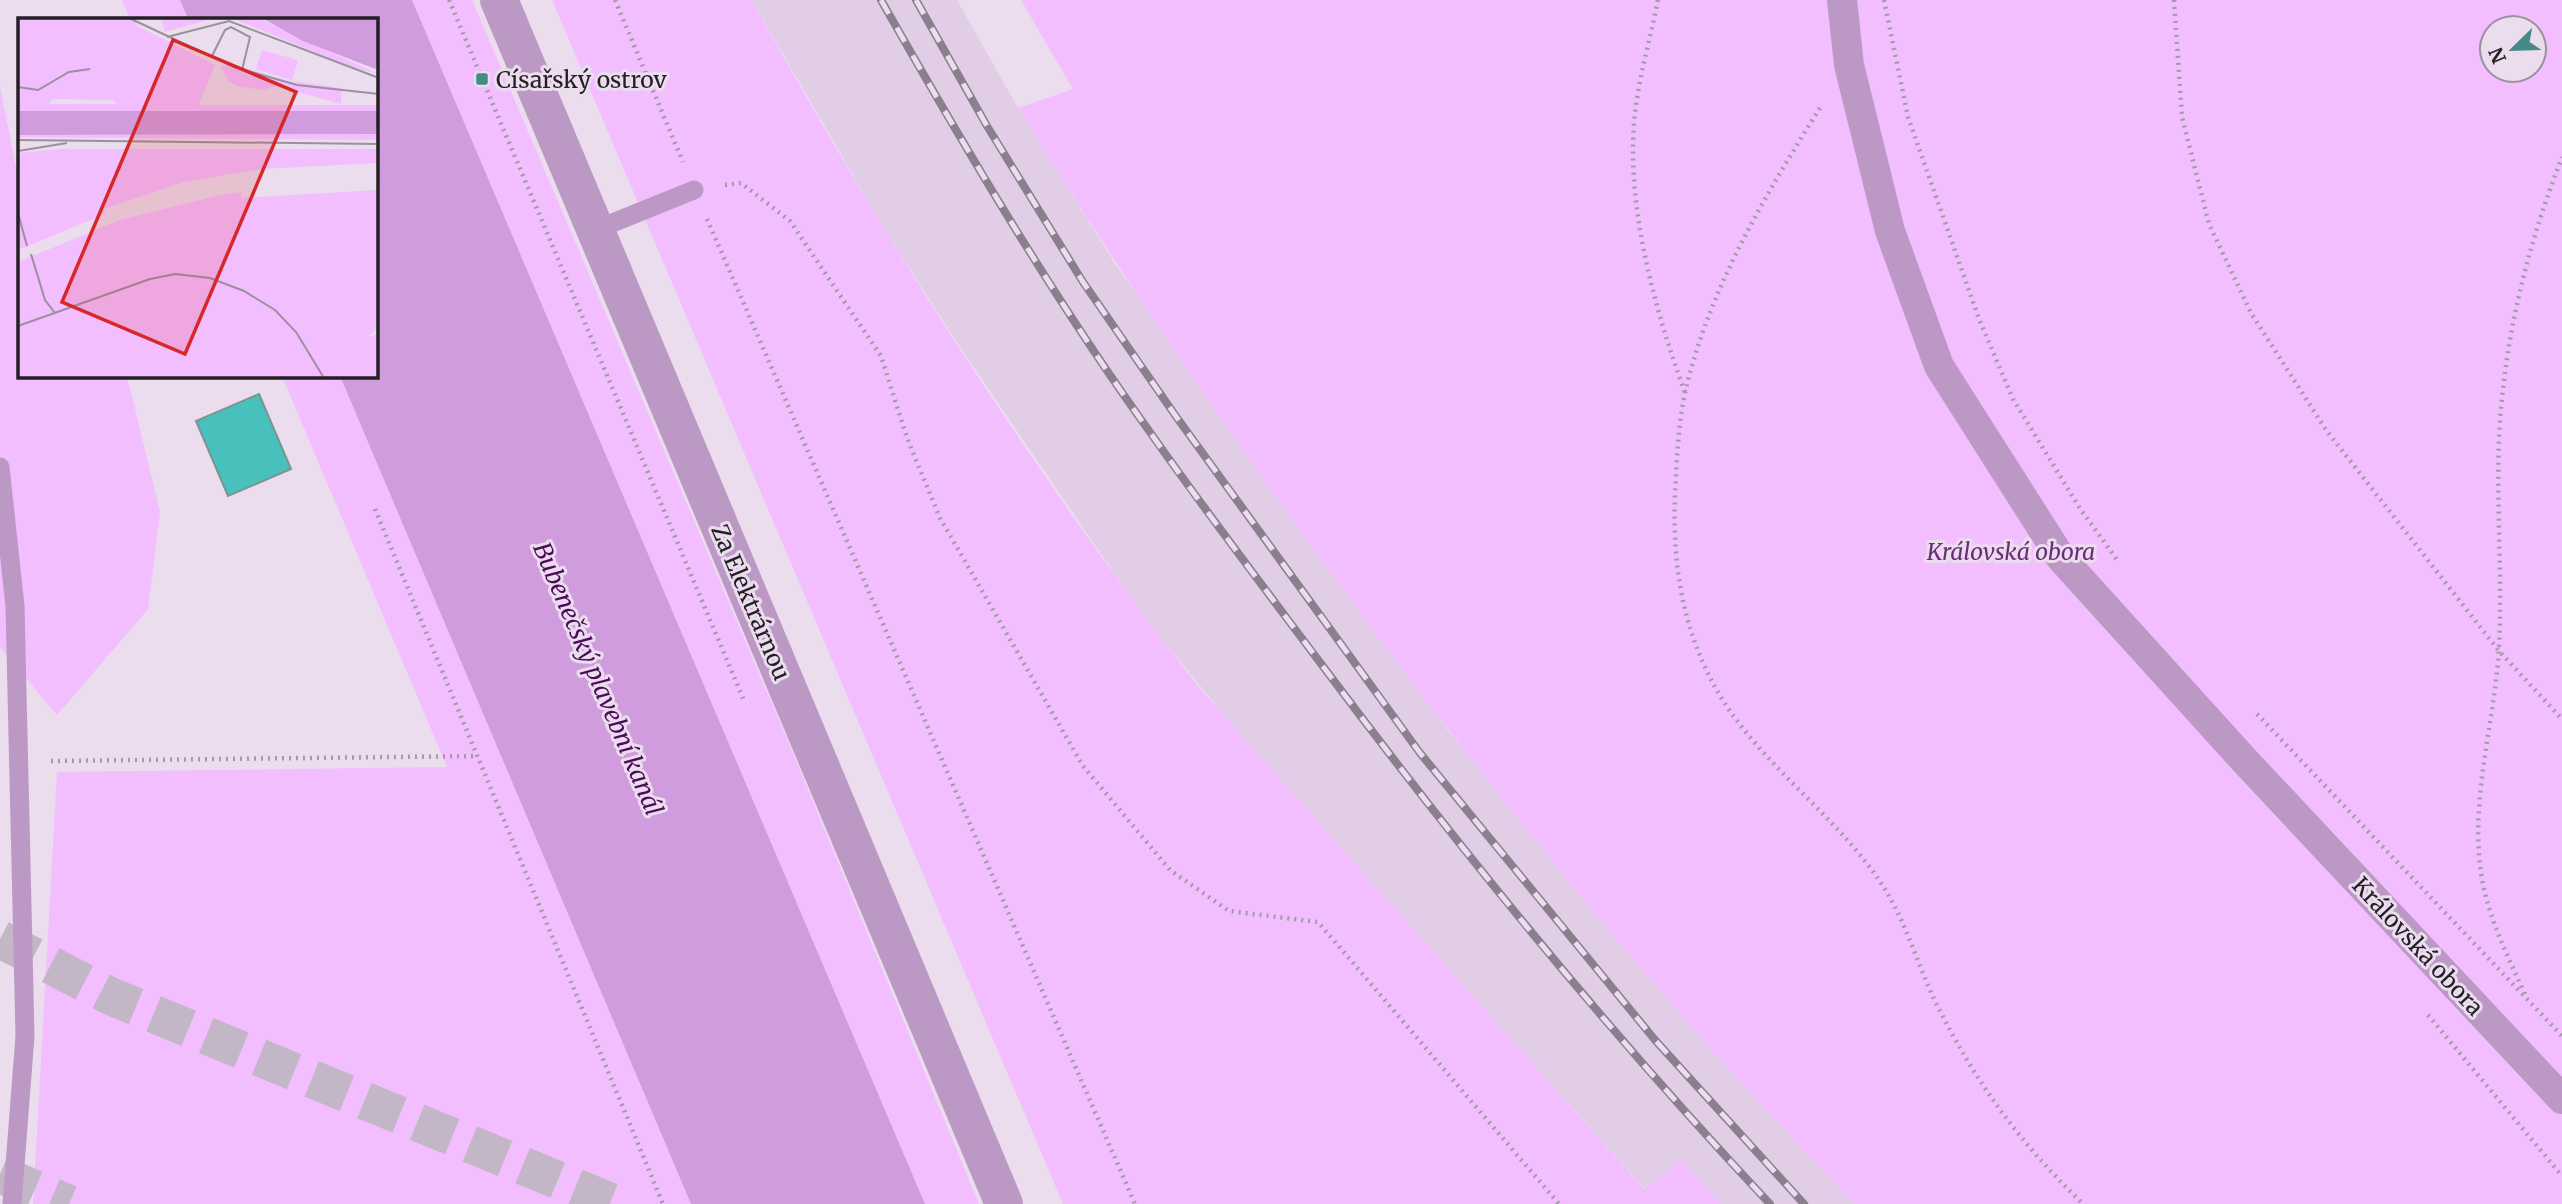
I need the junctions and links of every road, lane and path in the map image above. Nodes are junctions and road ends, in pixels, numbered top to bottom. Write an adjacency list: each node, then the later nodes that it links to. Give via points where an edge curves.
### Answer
1 (499, 0): 10 (street, Za Elektrárnou)
2 (615, 0): 9 (path)
3 (1658, 0): 11 (path, via 1636,106 1637,199 1653,296)
4 (1842, 0): 7 (street, Královská obora)
5 (1884, 0): 15 (path, via 1908,117 1979,319 2013,399)
6 (2174, 0): 16 (path, via 2185,130 2209,224 2251,313 2326,430)
7 (1849, 65): 11 (path, via 1798,144 1725,279); 25 (street, Královská obora, via 1890,231 1939,366 2061,558)
8 (2562, 157): 16 (path, via 2517,293 2508,352 2500,421)
9 (694, 190): 10 (lane); 30 (path); 31 (path, via 741,183 790,221 881,356 907,438 940,518 1083,766 1170,870 1229,911 1318,922)
10 (595, 230): 29 (street, Za Elektrárnou)
11 (1685, 394): 32 (path, via 1678,436 1674,536 1682,605 1706,669 1741,727 1850,843 1882,886 1967,1060 1999,1111 2036,1158)
12 (0, 467): 14 (lane)
13 (375, 509): 19 (path)
14 (3, 532): 20 (lane, via 15,606)
15 (2118, 561)
16 (2499, 651): 18 (path); 23 (path, via 2479,853 2485,897)
17 (2255, 712): 23 (path)
18 (2562, 719)
19 (477, 756): 20 (path); 28 (path)
20 (18, 762): 22 (lane)
21 (0, 826): 22 (lane)
22 (20, 826): 27 (lane, via 25,1036)
23 (2527, 999): 24 (path); 25 (path)
24 (2562, 1036)
25 (2510, 1044): 26 (street, Královská obora)
26 (2562, 1099)
27 (12, 1204)
28 (663, 1204)
29 (1004, 1204)
30 (1135, 1204)
31 (1559, 1204)
32 (2083, 1204)

